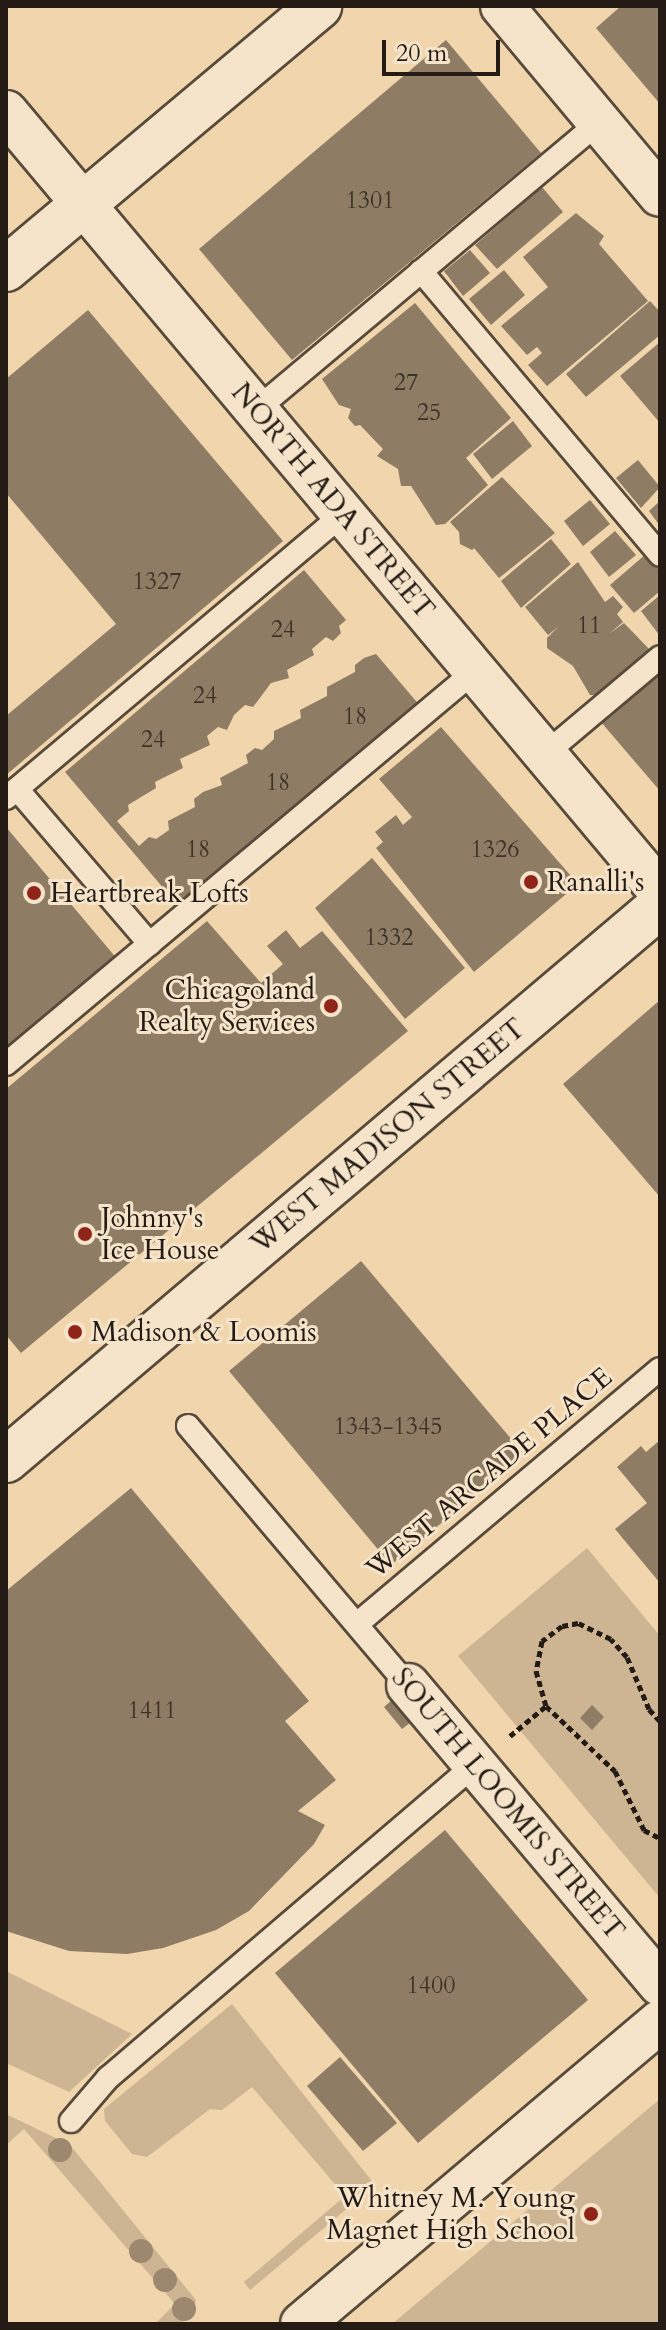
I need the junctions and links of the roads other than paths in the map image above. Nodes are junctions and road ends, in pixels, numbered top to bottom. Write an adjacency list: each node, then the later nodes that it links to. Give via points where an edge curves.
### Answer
1 (319, 6): 6 (main road)
2 (502, 6): 4 (street)
3 (6, 112): 6 (street, NORTH ADA STREET)
4 (598, 123): 5 (street); 8 (lane)
5 (660, 195)
6 (83, 204): 7 (main road); 9 (street, NORTH ADA STREET)
7 (6, 269)
8 (421, 271): 9 (lane); 11 (lane)
9 (256, 410): 10 (street, NORTH ADA STREET)
10 (343, 514): 13 (street, NORTH ADA STREET); 15 (lane)
11 (660, 555)
12 (660, 657): 14 (lane)
13 (475, 671): 14 (street, NORTH ADA STREET); 18 (lane)
14 (545, 754): 16 (street, NORTH ADA STREET)
15 (12, 794): 18 (lane)
16 (660, 891)
17 (660, 906): 22 (main road, WEST MADISON STREET)
18 (150, 944): 19 (lane)
19 (6, 1064)
20 (660, 1369): 23 (lane, WEST ARCADE PLACE)
21 (188, 1426): 23 (lane, SOUTH LOOMIS STREET)
22 (12, 1444)
23 (357, 1624): 24 (lane, SOUTH LOOMIS STREET)
24 (408, 1685): 25 (street, SOUTH LOOMIS STREET)
25 (475, 1764): 26 (street, SOUTH LOOMIS STREET); 28 (lane, via 108,2078)
26 (660, 1984)
27 (660, 2021): 29 (street)
28 (71, 2121)
29 (302, 2324)

